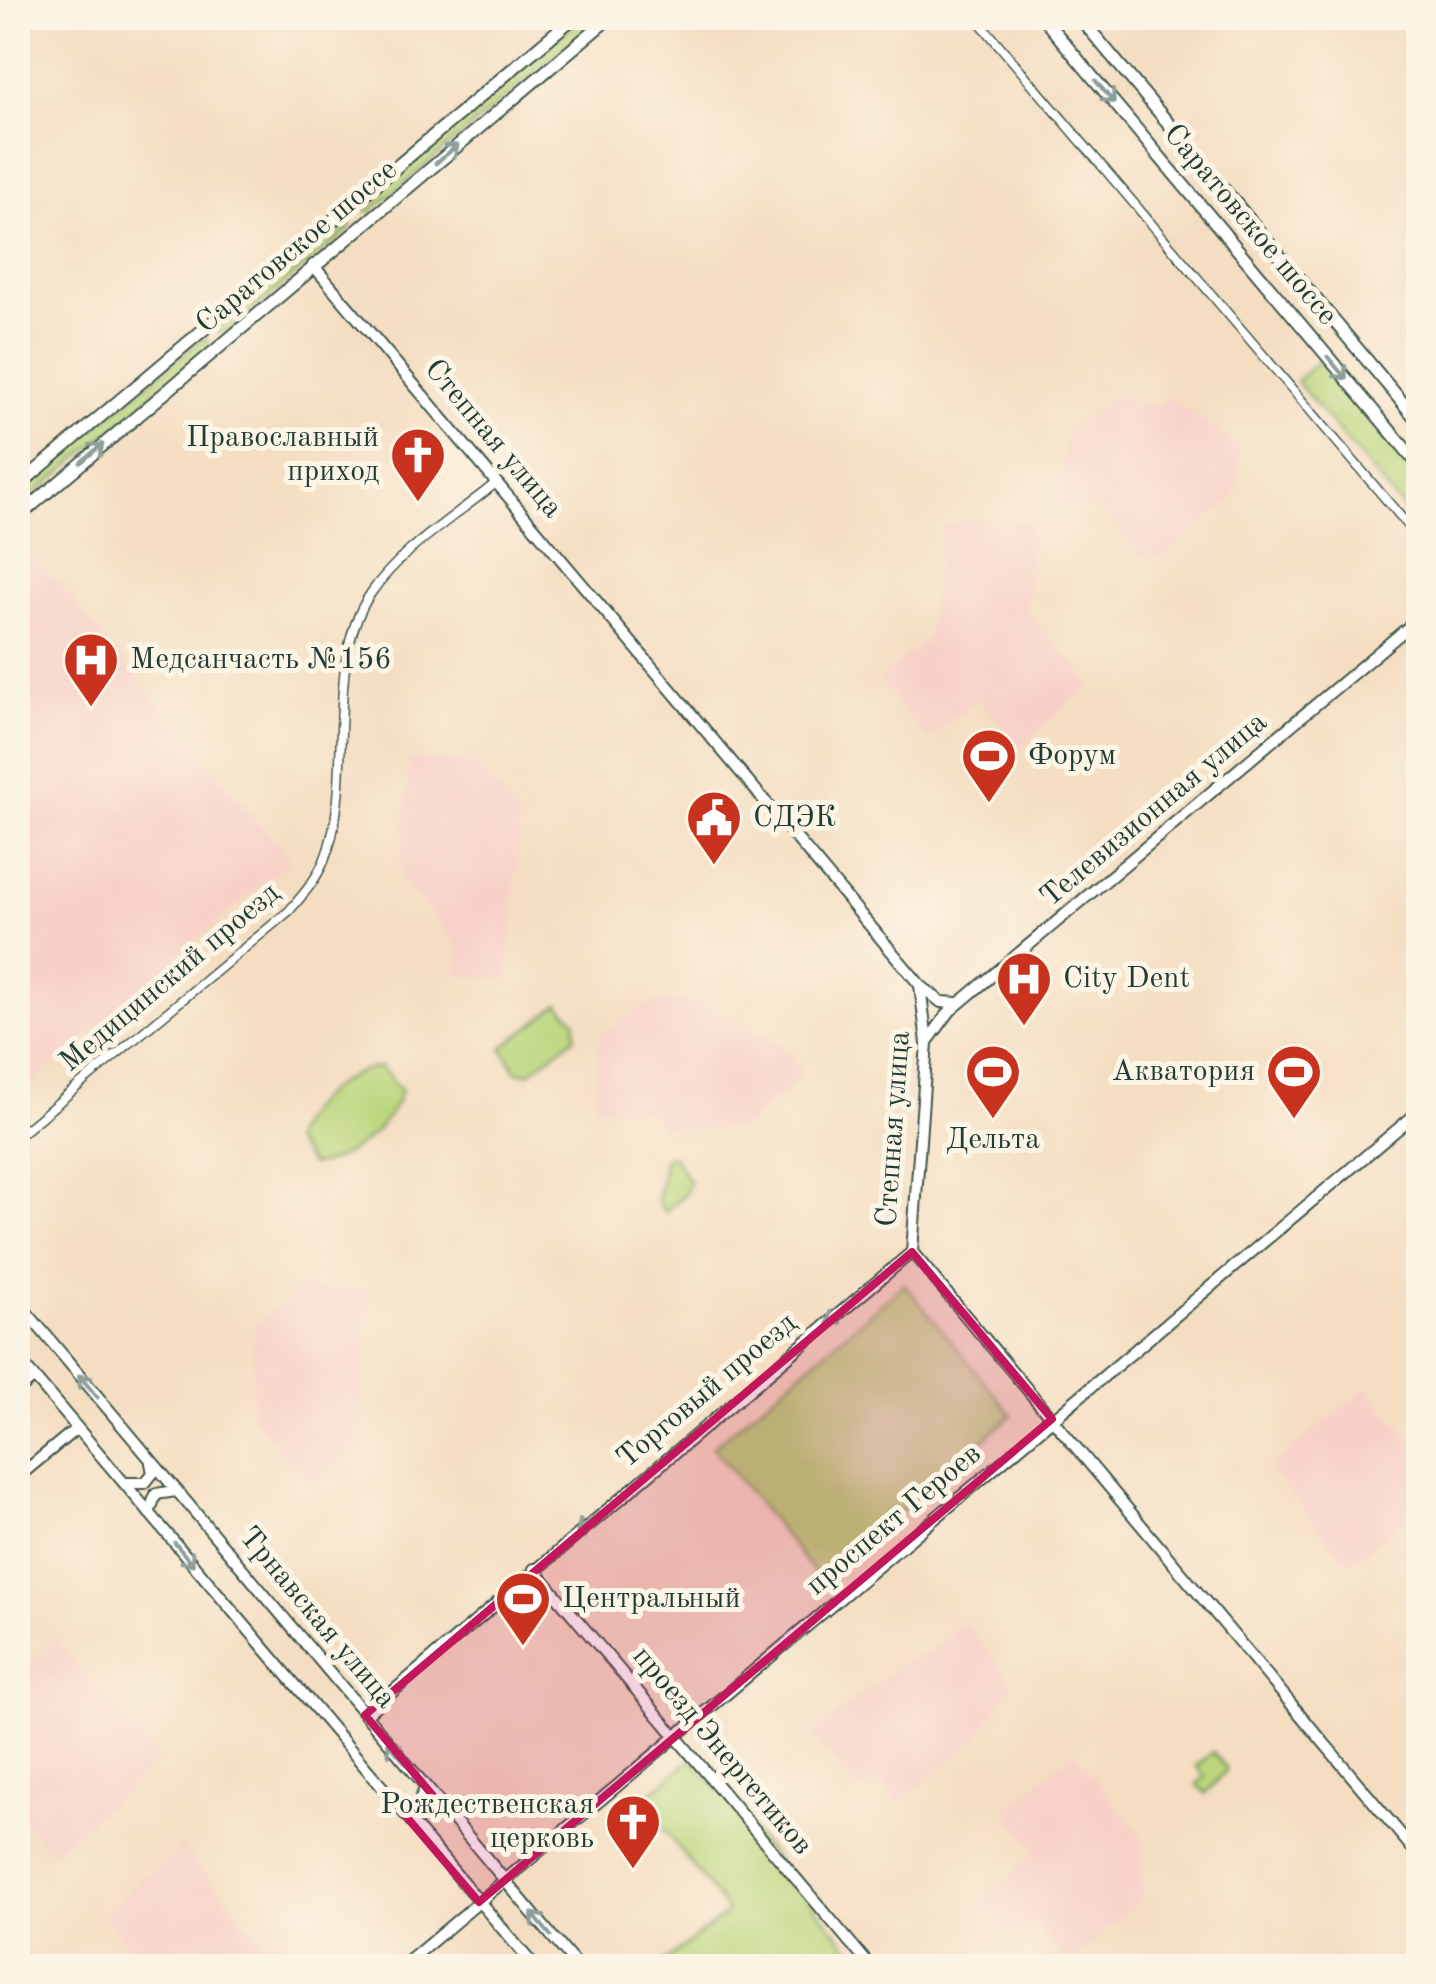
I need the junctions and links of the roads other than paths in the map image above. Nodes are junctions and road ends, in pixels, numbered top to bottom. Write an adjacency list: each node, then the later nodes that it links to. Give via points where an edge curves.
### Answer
1 (573, 18): 6 (main road, Саратовское шоссе)
2 (609, 18): 7 (main road, Саратовское шоссе, one-way to 2)
3 (976, 18): 16 (street)
4 (1043, 18): 12 (main road, Саратовское шоссе, one-way to 12)
5 (1080, 18): 11 (main road, Саратовское шоссе)
6 (348, 205): 7 (main road); 9 (main road, Саратовское шоссе)
7 (363, 223): 8 (main road, Саратовское шоссе)
8 (313, 265): 10 (main road, Саратовское шоссе); 13 (street, Степная улица)
9 (204, 329): 10 (main road); 14 (main road, Саратовское шоссе)
10 (218, 344): 15 (main road, Саратовское шоссе, one-way to 10)
11 (1418, 420)
12 (1418, 464)
13 (497, 482): 18 (street, Степная улица); 22 (street, Медицинский проезд, via 387,572 360,612 330,841 312,883 290,910)
14 (18, 486)
15 (18, 516)
16 (1418, 537)
17 (1418, 619): 19 (street, Телевизионная улица)
18 (920, 985): 19 (street, via 942,1002); 20 (street, Степная улица)
19 (963, 1002): 20 (street, Телевизионная улица)
20 (927, 1043): 23 (street, Степная улица)
21 (1418, 1112): 28 (street, проспект Героев)
22 (18, 1136)
23 (912, 1252): 28 (street, Степная улица); 35 (street, Торговый проезд, one-way to 35)
24 (18, 1302): 30 (street, Трнавская улица, one-way to 24)
25 (18, 1358): 26 (street, Трнавская улица)
26 (34, 1377): 27 (street); 29 (street, Трнавская улица)
27 (18, 1391)
28 (1052, 1418): 37 (street, проспект Героев); 40 (street, Степная улица)
29 (77, 1428): 31 (street); 32 (street, Трнавская улица)
30 (150, 1460): 32 (street, via 145,1483); 33 (street, Трнавская улица)
31 (18, 1477)
32 (121, 1480): 34 (street, Трнавская улица)
33 (177, 1491): 34 (street, via 156,1494); 36 (street, Трнавская улица)
34 (149, 1513): 39 (street, Трнавская улица, one-way to 39)
35 (534, 1569): 36 (street, Торговый проезд); 37 (street, проезд Энергетиков)
36 (366, 1715): 38 (street, Трнавская улица, one-way to 36)
37 (676, 1736): 41 (street, проспект Героев); 46 (street, проезд Энергетиков)
38 (426, 1787): 39 (street, via 418,1804); 41 (street, Трнавская улица)
39 (399, 1808): 42 (street, Трнавская улица)
40 (1418, 1855)
41 (505, 1881): 42 (street, проспект Героев); 45 (street, Трнавская улица, one-way to 41)
42 (479, 1902): 43 (street, проспект Героев); 44 (street, Трнавская улица)
43 (403, 1966)
44 (534, 1966)
45 (578, 1966)
46 (870, 1966)

